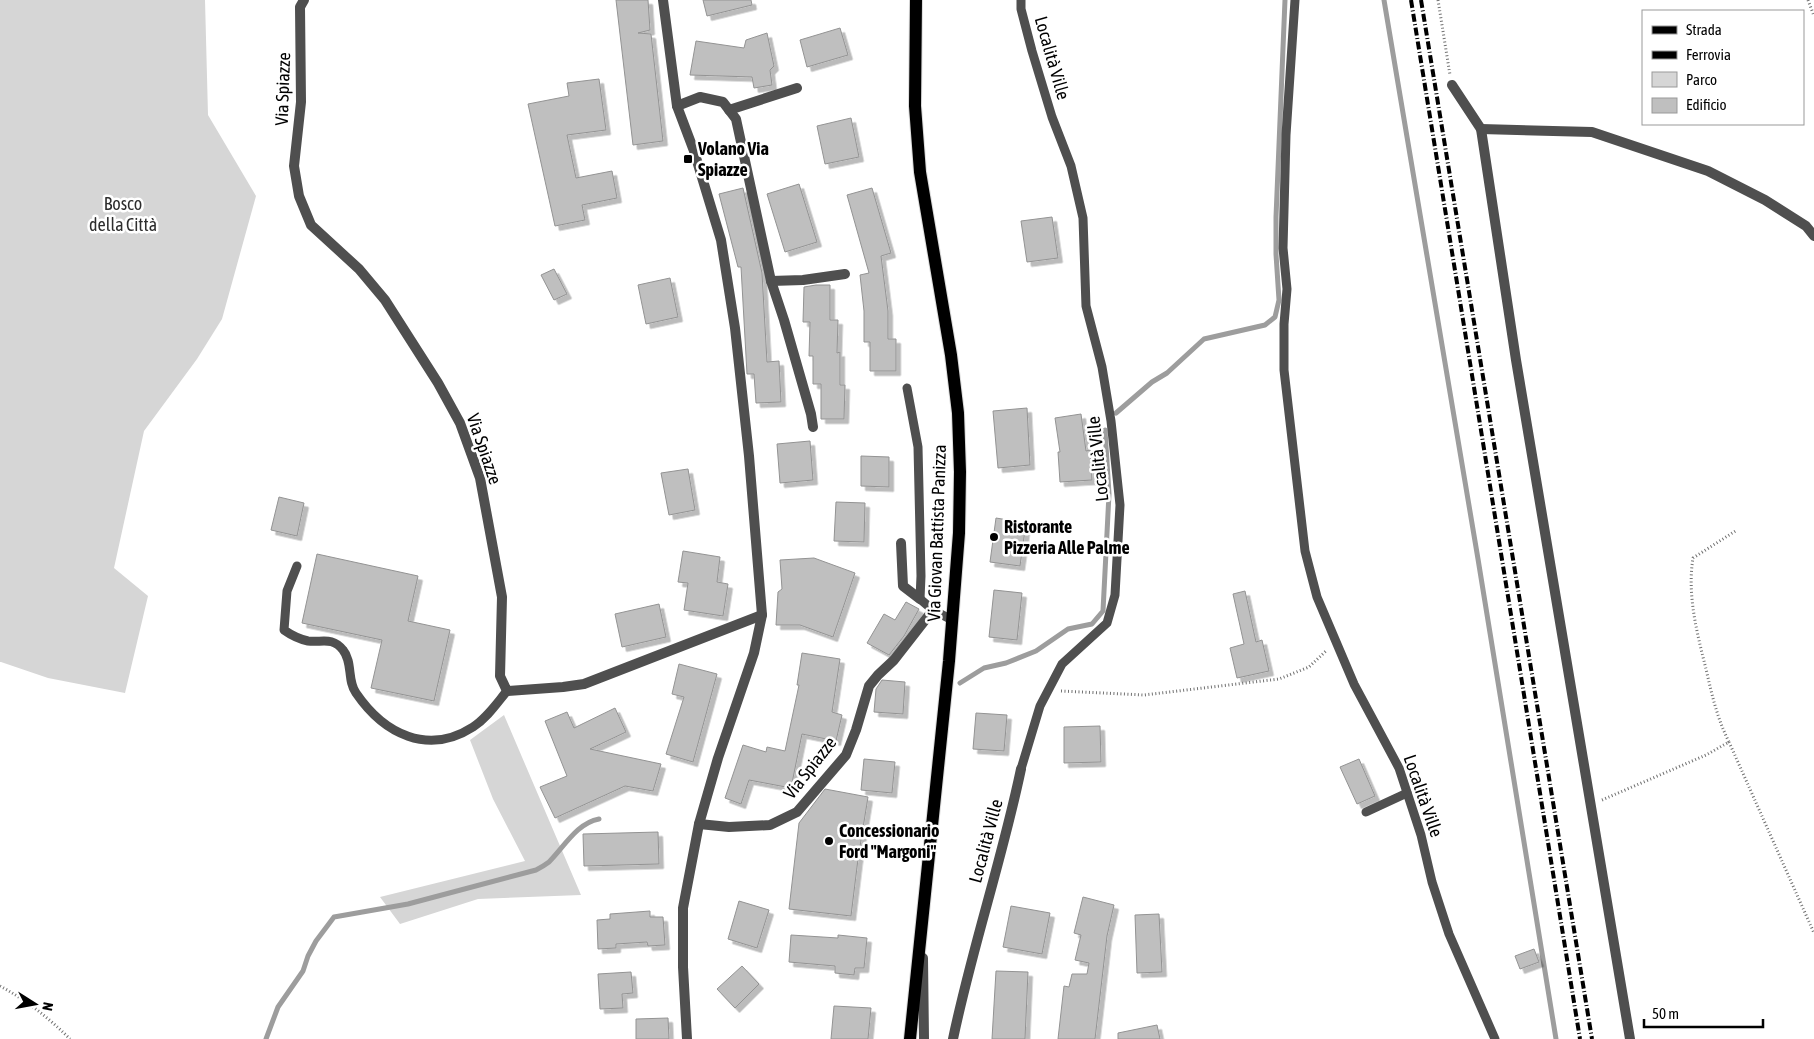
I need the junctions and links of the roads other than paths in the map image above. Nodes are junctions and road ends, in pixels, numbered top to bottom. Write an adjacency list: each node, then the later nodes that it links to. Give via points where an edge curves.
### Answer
1 (304, 0): 22 (street, Via Spiazze, via 300,7 301,102 294,166 299,196 311,225 359,269 385,300 460,423 480,478 502,598 500,676)
2 (663, 0): 8 (street)
3 (916, 0): 21 (main road, Via Giovan Battista Panizza, via 915,106 920,172 958,413 959,533)
4 (1021, 0): 23 (lane, Località Ville, via 1032,51 1071,166 1083,218 1086,306 1110,412 1120,505 1115,595 1107,623 1062,664 1040,706)
5 (1295, 0): 24 (lane, Località Ville, via 1286,135 1284,370 1305,551 1317,597 1354,684 1399,768)
6 (1452, 85): 10 (street)
7 (797, 88): 9 (street)
8 (677, 106): 9 (street, via 700,96 723,102); 20 (street, via 721,240 749,456)
9 (729, 110): 13 (street, via 736,119)
10 (1481, 129): 11 (street, via 1592,132 1708,171 1765,200 1806,226); 33 (street, via 1516,360)
11 (1814, 236)
12 (845, 274): 13 (street)
13 (771, 281): 15 (street)
14 (907, 388): 18 (lane, via 918,447)
15 (813, 427)
16 (901, 543): 18 (street, Via Giovan Battista Panizza, via 903,586)
17 (297, 566): 22 (lane, via 287,591 284,630 310,641 333,642 343,650 354,691 378,719 403,736 428,740 460,734 485,717)
18 (920, 599): 19 (lane)
19 (933, 610): 21 (lane); 26 (street, Via Spiazze, via 870,686 846,755 797,812 770,825 730,827)
20 (762, 615): 22 (street, via 584,684); 26 (street, via 754,653)
21 (952, 620): 27 (main road, Via Giovan Battista Panizza)
22 (507, 691)
23 (1021, 769): 31 (street, Località Ville)
24 (1407, 793): 25 (lane); 32 (lane, Località Ville, via 1449,934)
25 (1366, 812)
26 (699, 824): 28 (street, via 683,908)
27 (923, 917): 29 (main road, Via Giovan Battista Panizza); 30 (street)
28 (687, 1039)
29 (910, 1039)
30 (924, 1039)
31 (953, 1039)
32 (1495, 1039)
33 (1630, 1039)

